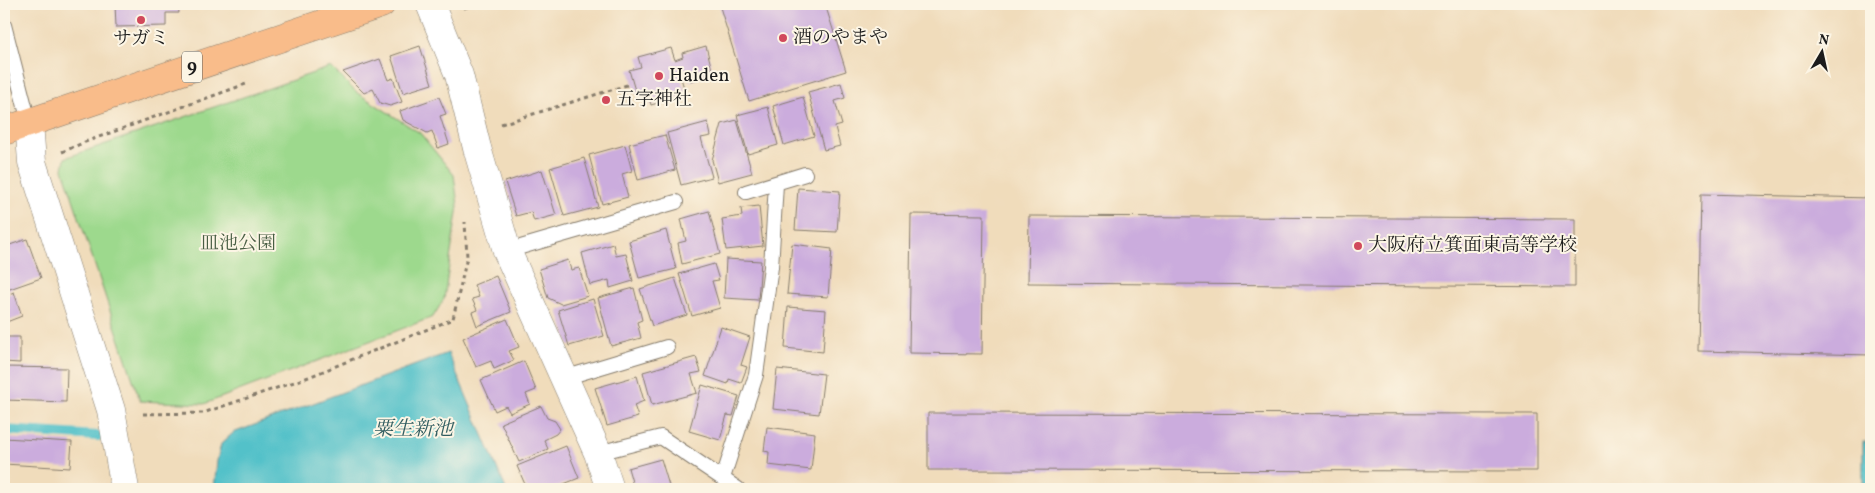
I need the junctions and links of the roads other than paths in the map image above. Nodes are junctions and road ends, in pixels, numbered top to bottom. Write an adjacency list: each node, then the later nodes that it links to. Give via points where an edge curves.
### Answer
1 (381, 4): 4 (main road, 9)
2 (433, 11): 9 (street, via 459,75)
3 (4, 26): 4 (lane)
4 (16, 126): 14 (street, via 32,162 111,410)
5 (805, 174): 6 (lane)
6 (776, 184): 7 (lane); 13 (lane, via 771,267 756,375)
7 (746, 192)
8 (676, 202): 9 (lane)
9 (507, 251): 11 (street)
10 (667, 347): 11 (lane)
11 (564, 378): 12 (street)
12 (598, 453): 13 (lane, via 661,437); 15 (street)
13 (723, 478): 16 (lane)
14 (125, 489)
15 (610, 489)
16 (738, 489)

